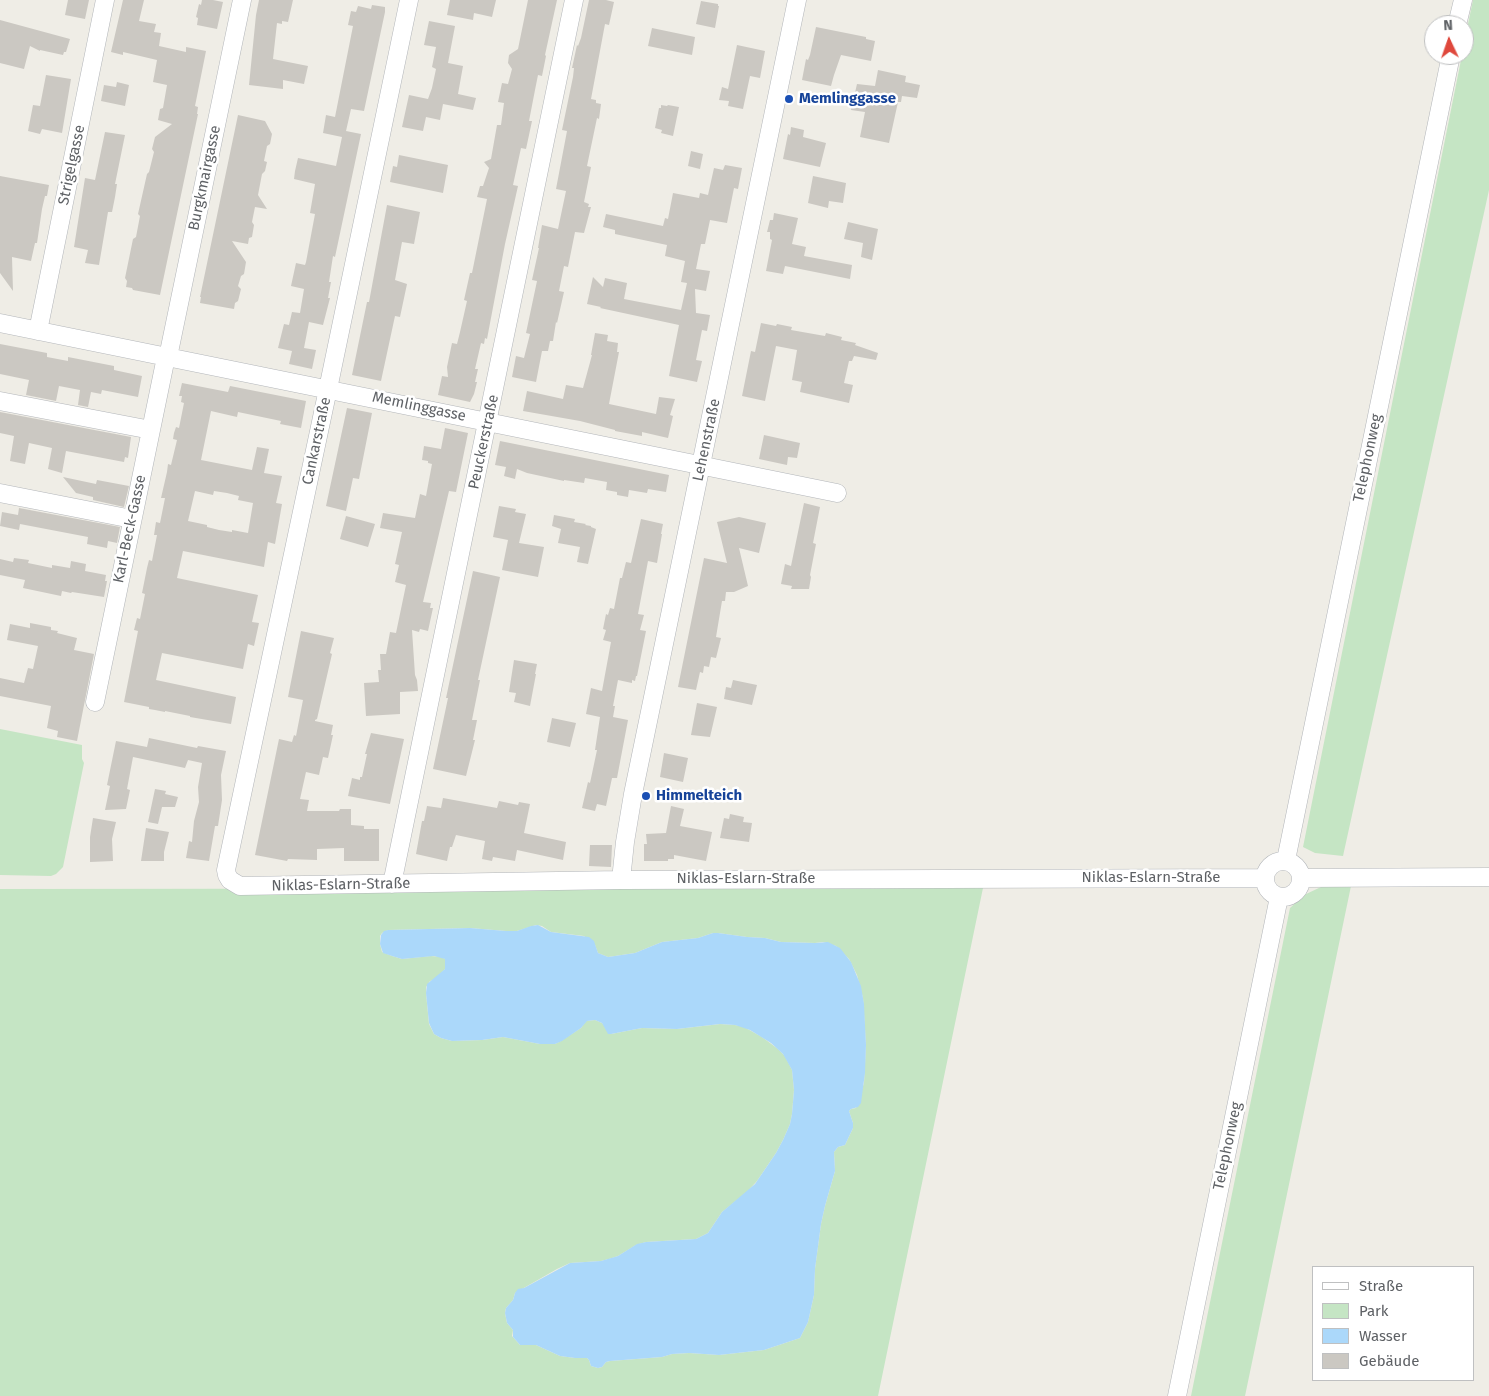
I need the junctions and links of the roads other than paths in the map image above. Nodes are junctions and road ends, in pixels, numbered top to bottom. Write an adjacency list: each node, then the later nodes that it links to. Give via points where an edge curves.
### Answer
1 (106, 0): 10 (street, Strigelgasse)
2 (242, 0): 11 (street, Burgkmairgasse)
3 (409, 0): 12 (street, Cankarstraße)
4 (574, 0): 14 (street, Peuckerstraße)
5 (797, 0): 16 (street, Lehenstraße)
6 (1463, 0): 7 (street)
7 (1459, 15)
8 (1449, 65): 21 (street, Telephonweg)
9 (0, 323): 10 (street, Memlinggasse)
10 (38, 331): 11 (street, Memlinggasse)
11 (168, 357): 12 (street, Memlinggasse); 15 (street, Karl-Beck-Gasse)
12 (328, 389): 14 (street, Memlinggasse); 25 (street, Cankarstraße, via 226,870)
13 (0, 401): 15 (street)
14 (488, 422): 16 (street, Memlinggasse); 27 (street, Peuckerstraße)
15 (151, 430): 19 (street, Karl-Beck-Gasse)
16 (702, 465): 18 (street, Memlinggasse); 26 (street, Lehenstraße, via 633,794)
17 (0, 493): 19 (street)
18 (837, 493)
19 (132, 519): 20 (street, Karl-Beck-Gasse)
20 (95, 702)
21 (1286, 860): 22 (street, via 1274,863); 23 (street, via 1297,867)
22 (1264, 878): 26 (street, Niklas-Eslarn-Straße); 28 (street, via 1268,890)
23 (1302, 878): 24 (street); 28 (street, via 1298,890)
24 (1489, 878)
25 (230, 880): 27 (street, Niklas-Eslarn-Straße, via 240,886)
26 (621, 880): 27 (street, Niklas-Eslarn-Straße)
27 (392, 884)
28 (1280, 897): 29 (street, Telephonweg)
29 (1177, 1396)

